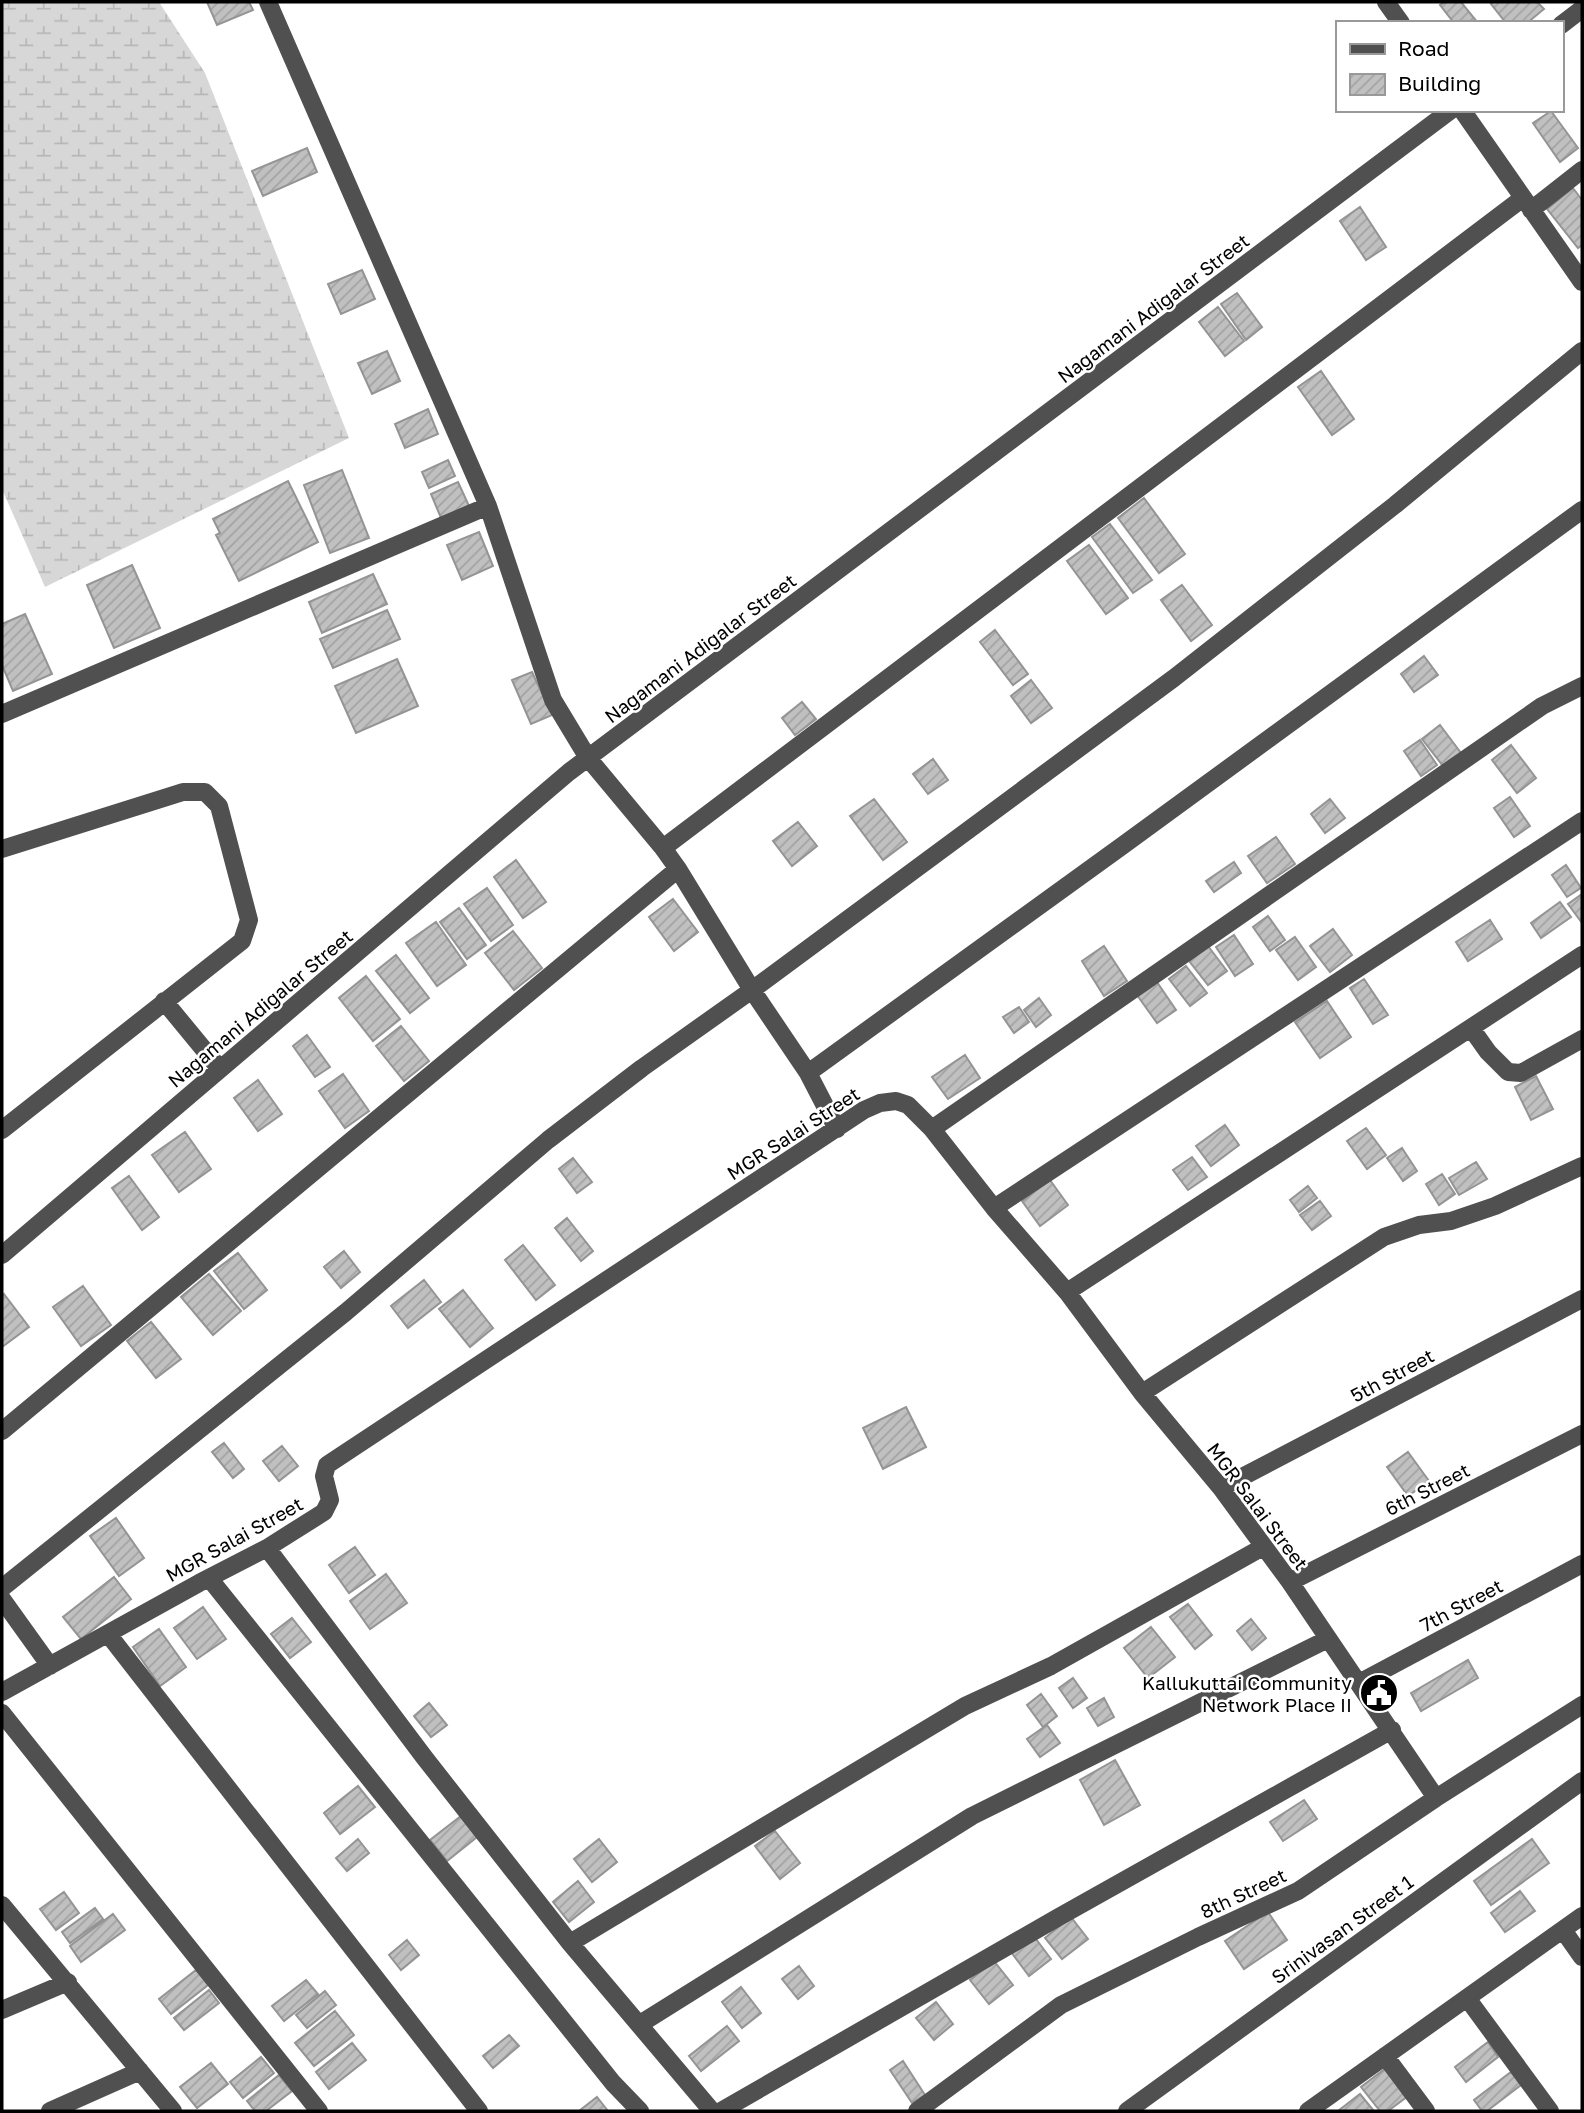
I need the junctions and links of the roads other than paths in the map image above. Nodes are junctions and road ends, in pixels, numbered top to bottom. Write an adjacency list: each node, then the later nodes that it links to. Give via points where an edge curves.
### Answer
1 (268, 2): 12 (street)
2 (1387, 2): 4 (street)
3 (1582, 9): 5 (street)
4 (1400, 21)
5 (1563, 23)
6 (1448, 112): 16 (street, Nagamani Adigalar Street)
7 (1463, 112): 9 (street)
8 (1582, 170): 9 (street)
9 (1527, 204): 10 (street); 18 (street)
10 (1582, 282)
11 (1582, 351): 22 (street, via 1174,678)
12 (488, 506): 15 (street); 16 (street, via 553,700)
13 (1582, 509): 27 (street)
14 (1582, 686): 29 (street, via 1542,706)
15 (2, 714)
16 (588, 758): 18 (street); 26 (street, Nagamani Adigalar Street)
17 (1582, 821): 32 (street)
18 (663, 848): 20 (street)
19 (2, 849): 23 (street, via 183,792 205,792 219,806 249,920 242,941)
20 (678, 869): 22 (street); 37 (street)
21 (1582, 956): 24 (street)
22 (752, 990): 27 (street); 45 (street, via 548,1140 346,1312)
23 (164, 1001): 26 (street); 30 (street)
24 (1471, 1028): 25 (street, via 1508,1072 1521,1073); 34 (street)
25 (1582, 1039)
26 (220, 1069): 33 (street, Nagamani Adigalar Street)
27 (808, 1073): 28 (street)
28 (837, 1129): 29 (street, MGR Salai Street, via 880,1102 896,1101 908,1105); 40 (street, MGR Salai Street, via 327,1465 324,1476 330,1500 324,1513)
29 (932, 1129): 32 (street, MGR Salai Street)
30 (2, 1130)
31 (1582, 1166): 36 (street, via 1495,1206 1384,1237)
32 (994, 1208): 34 (street, MGR Salai Street)
33 (2, 1255)
34 (1068, 1292): 36 (street, MGR Salai Street)
35 (1582, 1299): 39 (street, 5th Street)
36 (1142, 1393): 39 (street, MGR Salai Street)
37 (2, 1432)
38 (1582, 1434): 44 (street, 6th Street)
39 (1221, 1488): 41 (street, MGR Salai Street)
40 (267, 1548): 43 (street, MGR Salai Street); 60 (street)
41 (1263, 1548): 44 (street, MGR Salai Street); 60 (street, via 1051,1666 965,1706)
42 (1582, 1564): 50 (street, 7th Street)
43 (209, 1578): 47 (street, MGR Salai Street); 72 (street)
44 (1290, 1582): 48 (street, MGR Salai Street)
45 (2, 1588)
46 (2, 1599): 49 (street)
47 (108, 1634): 49 (street, MGR Salai Street); 71 (street)
48 (1328, 1639): 50 (street, MGR Salai Street); 65 (street, via 972,1816)
49 (50, 1666): 51 (street, MGR Salai Street)
50 (1359, 1683): 54 (street, MGR Salai Street)
51 (2, 1692)
52 (1582, 1705): 56 (street, 8th Street)
53 (2, 1713): 70 (street)
54 (1392, 1730): 56 (street, MGR Salai Street); 74 (street)
55 (1582, 1781): 76 (street, Srinivasan Street 1)
56 (1436, 1798): 75 (street, 8th Street, via 1298,1891 1061,2005)
57 (2, 1905): 62 (street)
58 (1582, 1916): 59 (street)
59 (1563, 1930): 61 (street); 63 (street)
60 (570, 1943): 65 (street)
61 (1582, 1957)
62 (68, 1982): 64 (street); 67 (street)
63 (1467, 1998): 66 (street); 79 (street)
64 (2, 2010)
65 (640, 2024): 73 (street)
66 (1385, 2056): 77 (street); 78 (street)
67 (140, 2071): 68 (street); 69 (street)
68 (50, 2111)
69 (173, 2111)
70 (319, 2111)
71 (480, 2111)
72 (639, 2111)
73 (712, 2111)
74 (721, 2111)
75 (917, 2111)
76 (1127, 2111)
77 (1308, 2111)
78 (1426, 2111)
79 (1550, 2111)

